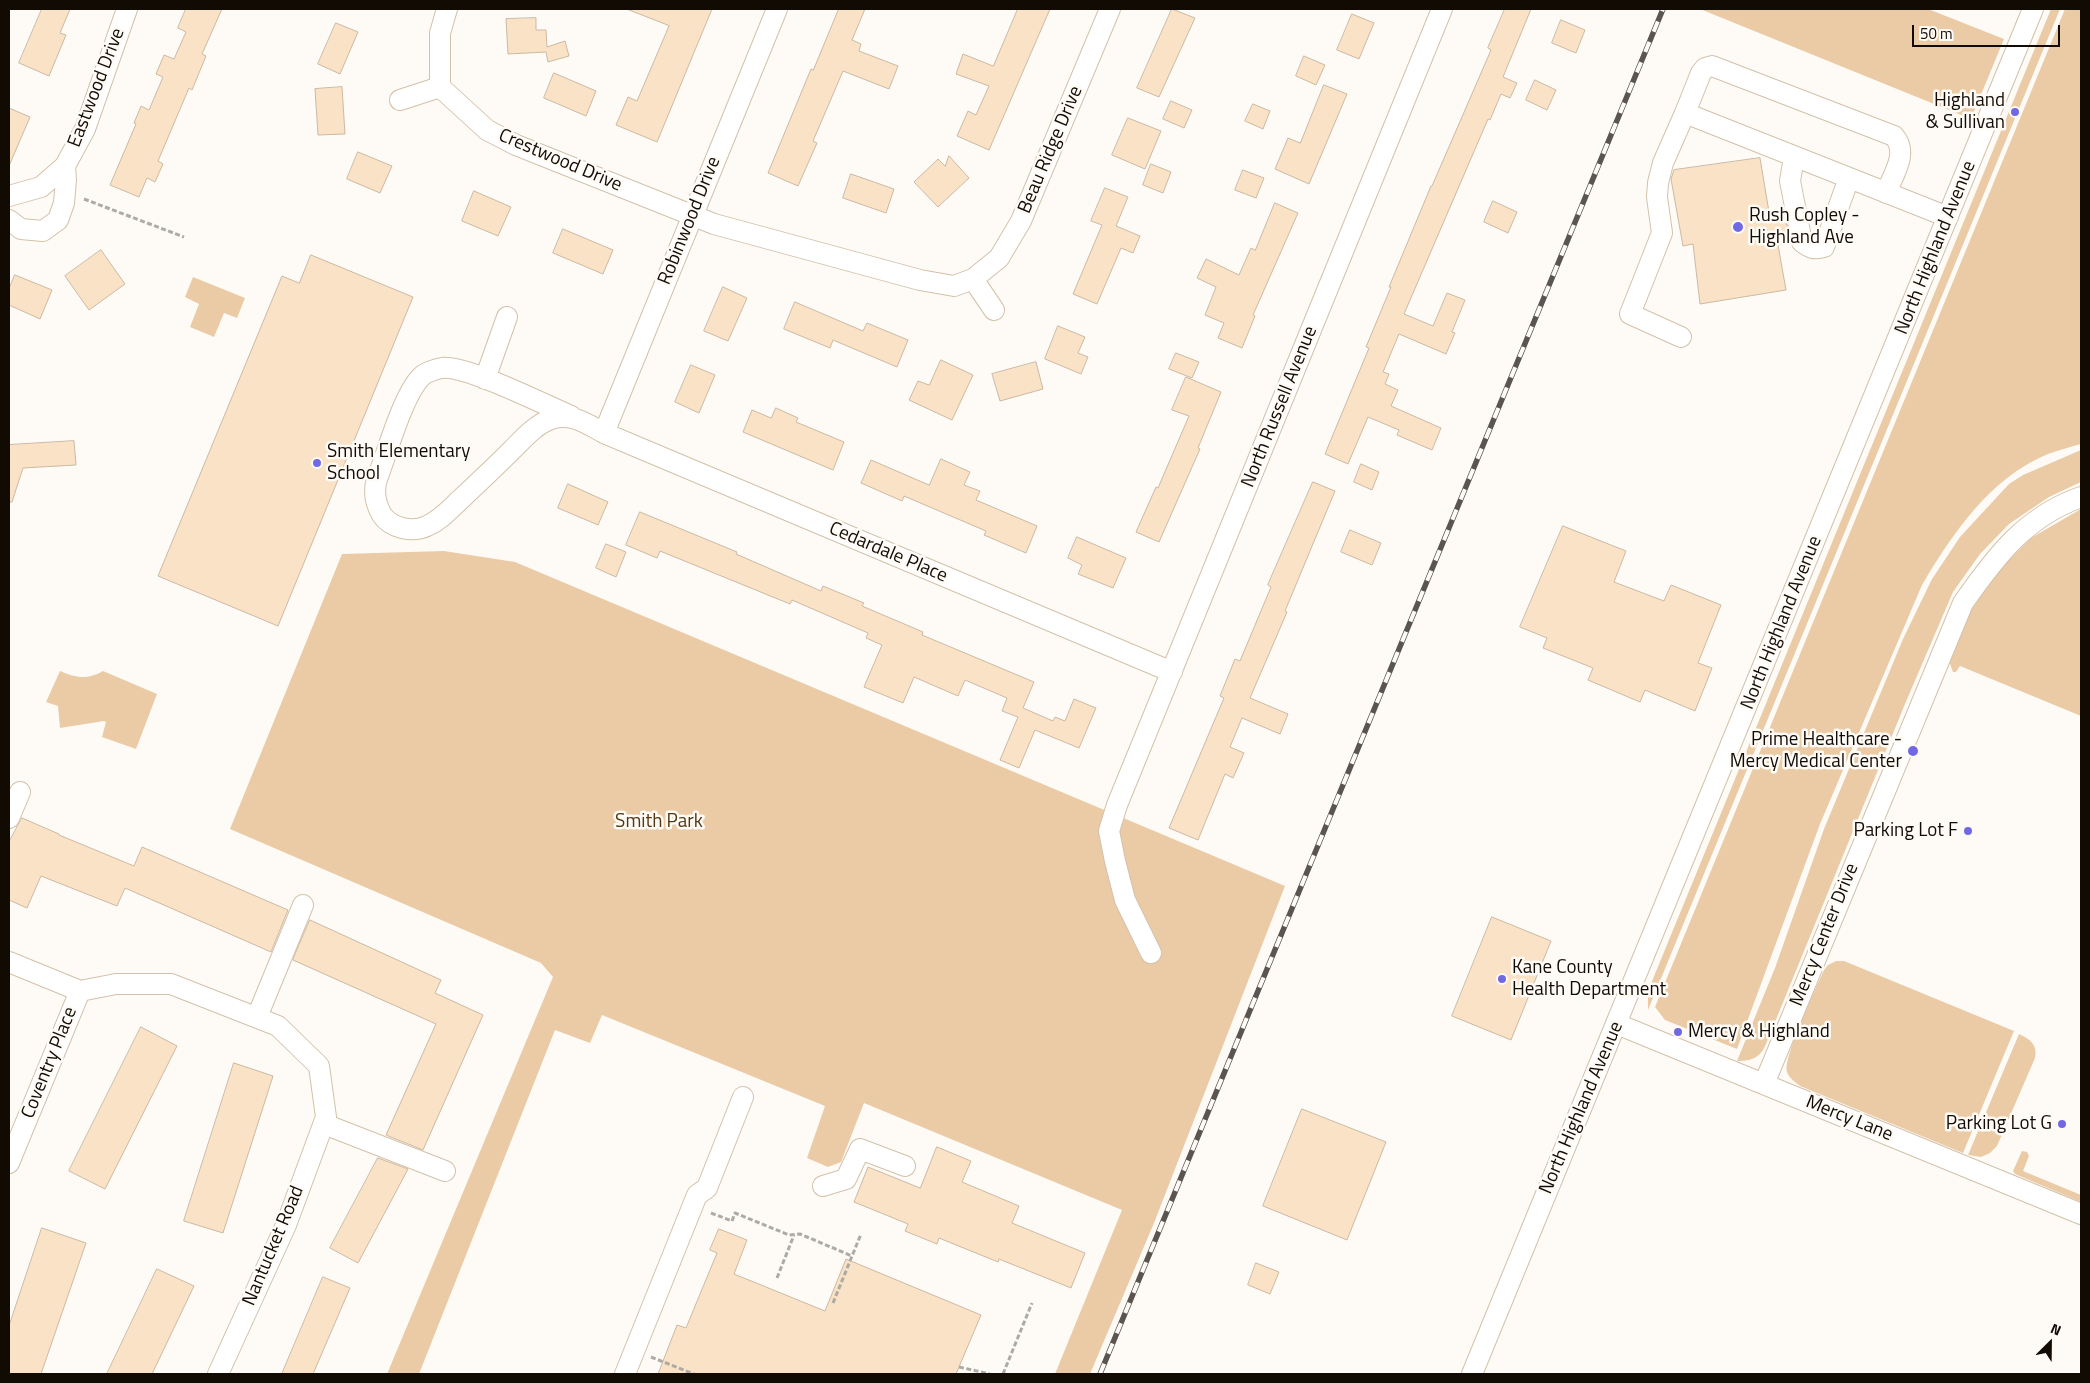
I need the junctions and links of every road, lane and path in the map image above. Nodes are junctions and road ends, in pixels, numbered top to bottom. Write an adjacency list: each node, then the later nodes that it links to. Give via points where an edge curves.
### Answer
1 (128, 9): 11 (street, Eastwood Drive, via 85,129)
2 (447, 9): 7 (street, via 440,33)
3 (777, 9): 16 (street, Robinwood Drive)
4 (1110, 9): 20 (street, Beau Ridge Drive, via 1021,221 999,258)
5 (1442, 9): 28 (street, North Russell Avenue)
6 (2033, 9): 17 (street, North Highland Avenue)
7 (440, 87): 8 (street); 16 (street, Crestwood Drive, via 479,124 509,142)
8 (400, 100)
9 (1685, 113): 10 (street); 14 (street, via 1701,73 1712,66 1894,136 1901,157); 23 (street, via 1663,163 1658,183 1662,233 1630,314)
10 (1794, 156): 12 (street); 12 (street, via 1790,181 1802,242 1810,248 1824,247)
11 (65, 166): 13 (street, Eastwood Drive); 15 (street, Eastwood Drive, via 41,187)
12 (1849, 178): 14 (street)
13 (65, 189): 18 (street, Eastwood Drive, via 58,220 43,231 21,229); 19 (path, via 79,198)
14 (1886, 193): 17 (street)
15 (9, 196)
16 (693, 215): 20 (street, Beau Ridge Drive, via 714,224 920,280 954,286); 26 (street, Robinwood Drive)
17 (1948, 217): 36 (street, North Highland Avenue)
18 (9, 220)
19 (184, 237)
20 (973, 279): 21 (street)
21 (994, 310)
22 (507, 317): 24 (street)
23 (1681, 336)
24 (485, 379): 25 (street, Cedardale Place); 25 (street, Cedardale Place, via 442,368 422,376 407,398 374,488 379,510 395,526 418,529 437,521 533,429 552,419)
25 (571, 416): 26 (street, Cedardale Place)
26 (604, 433): 28 (street, Cedardale Place)
27 (2081, 497): 37 (street, Mercy Center Drive, via 2032,522 2005,546 1962,603)
28 (1172, 672): 32 (street, North Russell Avenue, via 1108,831 1125,900)
29 (20, 792): 30 (street)
30 (9, 818)
31 (303, 905): 35 (street)
32 (1152, 953)
33 (9, 962): 34 (street)
34 (80, 991): 35 (street, via 116,984 171,984); 40 (street, Coventry Place)
35 (257, 1018): 39 (street, via 278,1026 319,1066)
36 (1617, 1024): 37 (street, Mercy Lane); 59 (street, North Highland Avenue)
37 (1764, 1084): 45 (street, Mercy Lane)
38 (743, 1097): 44 (street, via 707,1188 697,1195)
39 (325, 1120): 42 (street); 54 (street, Nantucket Road, via 286,1225)
40 (9, 1163)
41 (905, 1166): 43 (street, via 860,1149 846,1178)
42 (445, 1171)
43 (823, 1186)
44 (692, 1207): 46 (path, via 732,1221 735,1213 789,1235); 52 (street)
45 (2081, 1214)
46 (795, 1234): 48 (path); 49 (path)
47 (861, 1234): 48 (path)
48 (852, 1256): 50 (path)
49 (777, 1278)
50 (833, 1303)
51 (1032, 1303): 58 (path)
52 (635, 1351): 55 (street); 56 (path)
53 (959, 1367): 57 (path)
54 (224, 1372)
55 (626, 1374)
56 (694, 1374)
57 (990, 1374)
58 (1003, 1374)
59 (1472, 1374)

